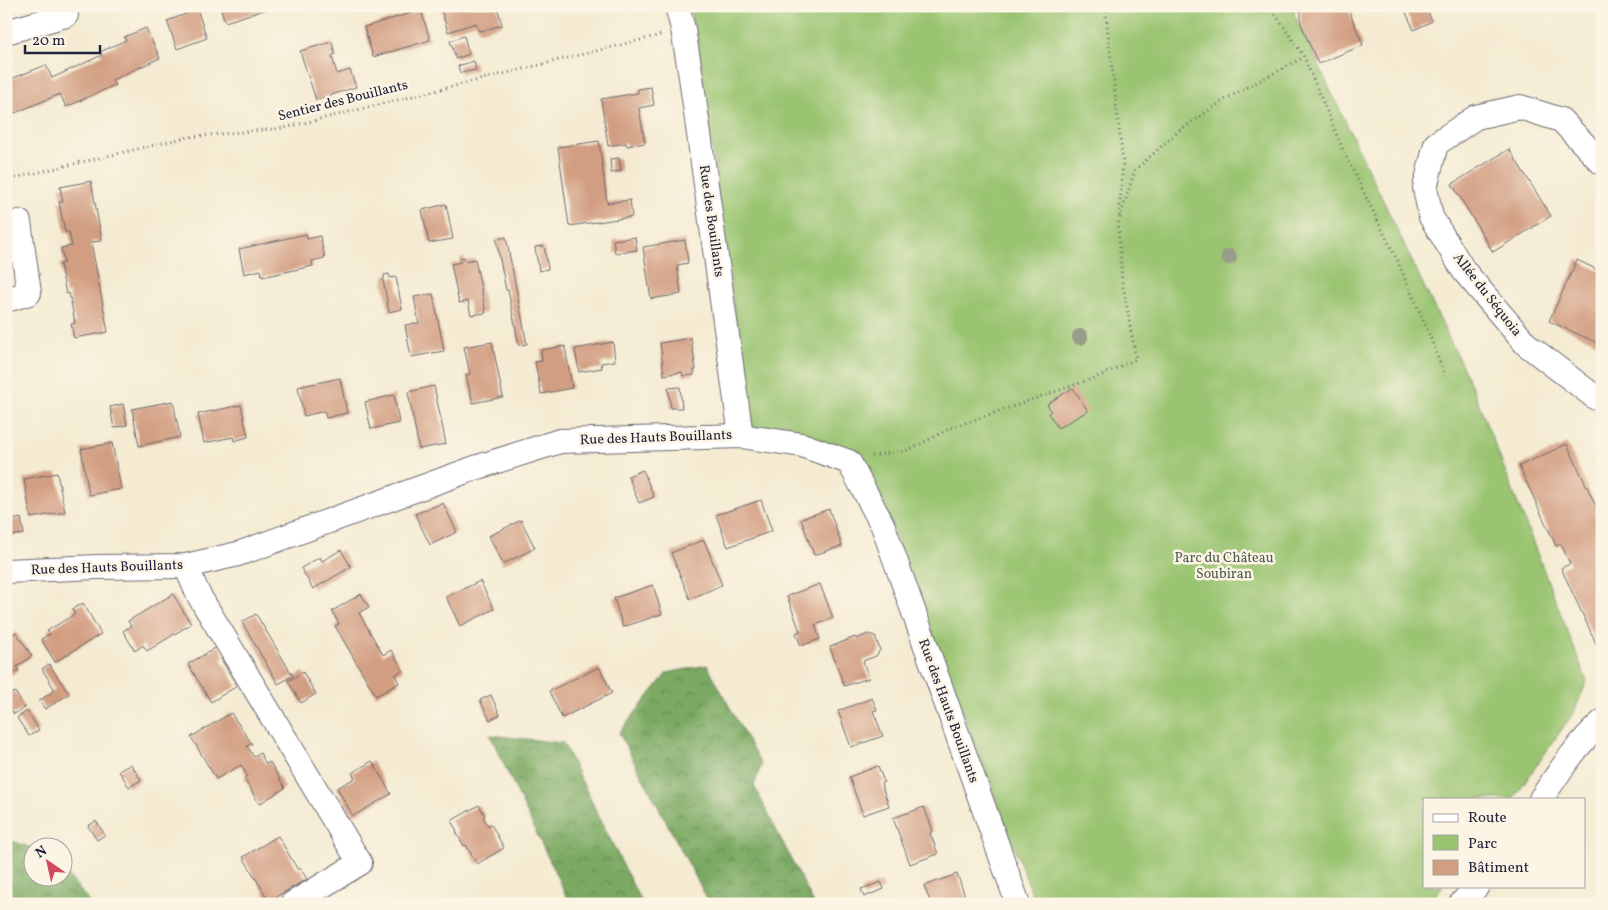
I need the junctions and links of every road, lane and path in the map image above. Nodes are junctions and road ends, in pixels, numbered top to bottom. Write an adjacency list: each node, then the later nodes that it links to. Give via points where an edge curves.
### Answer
1 (677, 6): 7 (street, Rue des Bouillants)
2 (1045, 6): 3 (path)
3 (1052, 6)
4 (1105, 6): 13 (path, via 1123,163)
5 (1270, 6): 9 (path)
6 (66, 14): 8 (street)
7 (683, 29): 11 (path, Sentier des Bouillants, via 284,128 188,137); 17 (street, Rue des Bouillants)
8 (6, 32)
9 (1304, 58): 13 (path, via 1224,100 1178,131 1134,170); 15 (path, via 1342,150 1396,258)
10 (1602, 163): 16 (street, Allée du Séquoia, via 1561,120 1520,107 1476,117 1436,144 1425,188 1431,217 1464,271 1526,344 1596,398)
11 (6, 180)
12 (19, 222): 14 (street, via 29,293)
13 (1118, 224): 18 (path, via 1122,280 1136,359 1091,379 951,428 909,450)
14 (6, 300)
15 (1445, 376)
16 (1602, 398)
17 (741, 436): 18 (street, Rue des Hauts Bouillants, via 802,445); 19 (street, Rue des Hauts Bouillants, via 560,441 475,468 238,554)
18 (849, 462): 25 (street, Rue des Hauts Bouillants, via 883,526)
19 (186, 566): 20 (street, Rue des Hauts Bouillants); 24 (street, via 198,594 360,863)
20 (6, 571)
21 (1602, 722): 22 (street, via 1569,758)
22 (1541, 798)
23 (1475, 888): 26 (street)
24 (292, 904)
25 (1018, 904)
26 (1461, 904)

